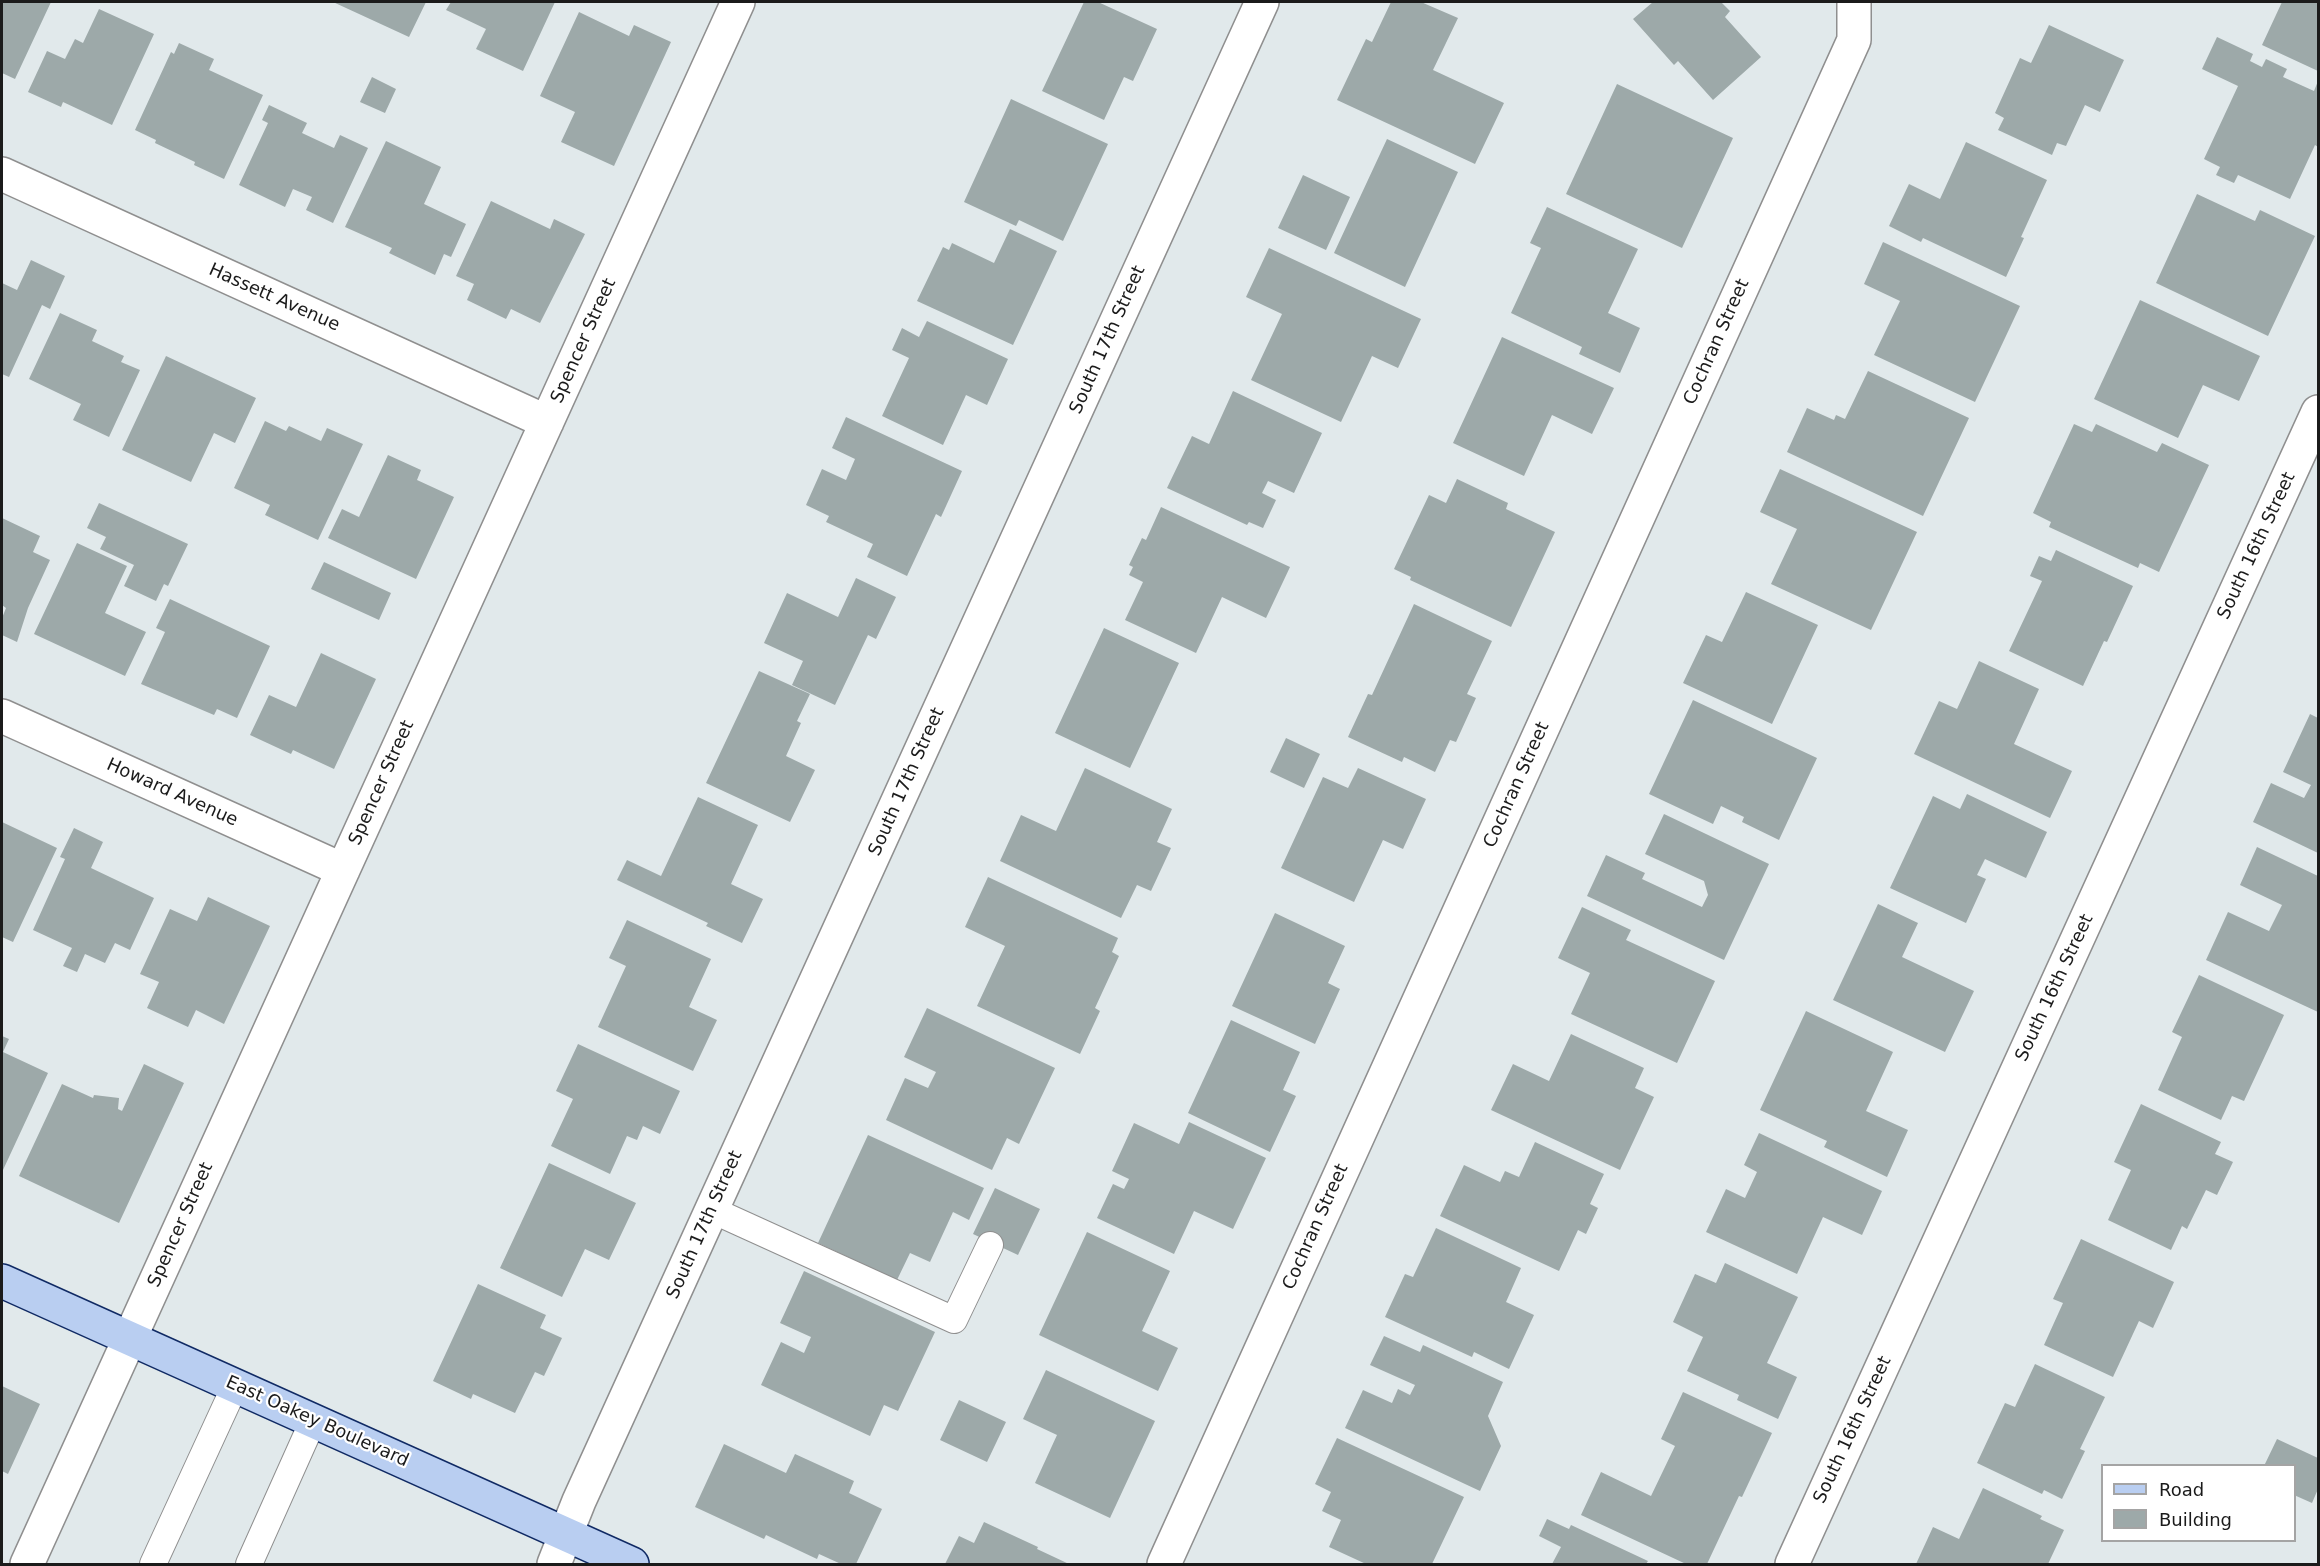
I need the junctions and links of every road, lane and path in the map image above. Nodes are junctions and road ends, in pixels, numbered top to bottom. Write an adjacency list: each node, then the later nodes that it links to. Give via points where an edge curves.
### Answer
1 (738, 2): 6 (street, Spencer Street)
2 (1262, 2): 9 (street, South 17th Street)
3 (1854, 2): 21 (street, Cochran Street, via 1854,40)
4 (2, 174): 6 (street, Hassett Avenue)
5 (2319, 412): 22 (street, South 16th Street)
6 (547, 422): 8 (street, Spencer Street)
7 (2, 716): 8 (street, Howard Avenue)
8 (343, 870): 12 (street, Spencer Street)
9 (712, 1210): 10 (lane, via 954,1320); 15 (street, South 17th Street)
10 (990, 1245)
11 (2, 1281): 12 (street, East Oakey Boulevard)
12 (130, 1339): 13 (street, East Oakey Boulevard); 16 (street, Spencer Street)
13 (235, 1386): 14 (street, East Oakey Boulevard); 17 (lane)
14 (313, 1421): 15 (street, East Oakey Boulevard); 18 (lane)
15 (565, 1534): 19 (street, South 17th Street); 20 (street, East Oakey Boulevard)
16 (27, 1564)
17 (153, 1564)
18 (249, 1564)
19 (554, 1564)
20 (632, 1564)
21 (1164, 1564)
22 (1792, 1564)

